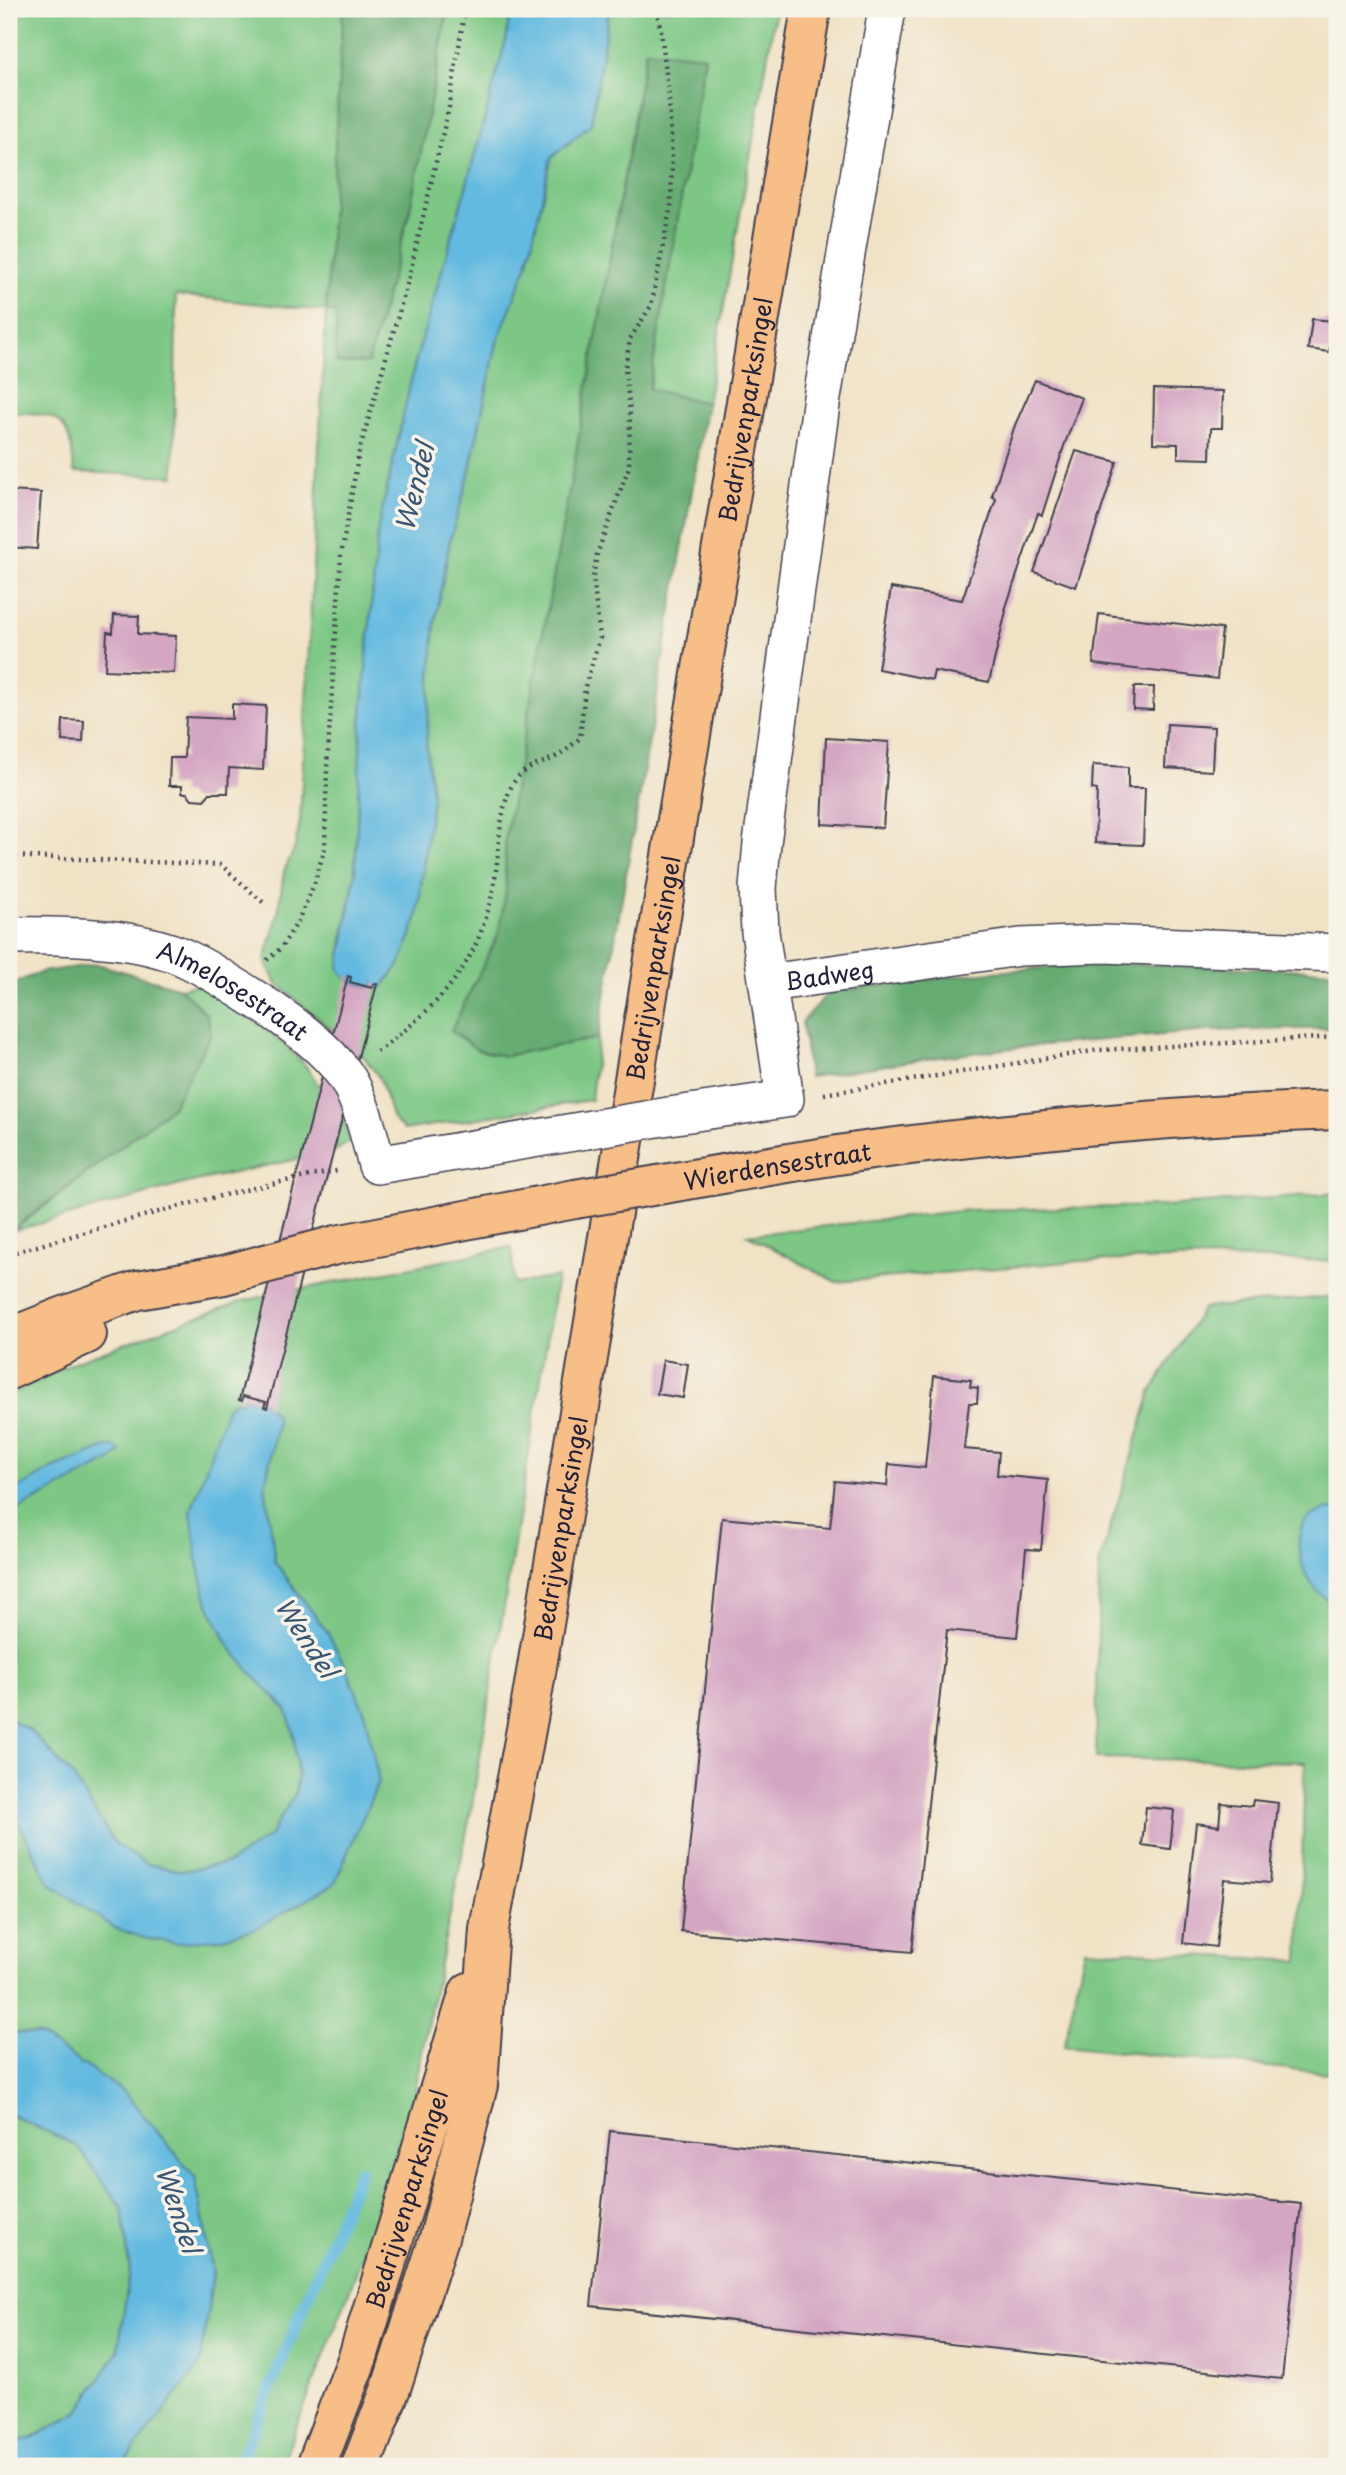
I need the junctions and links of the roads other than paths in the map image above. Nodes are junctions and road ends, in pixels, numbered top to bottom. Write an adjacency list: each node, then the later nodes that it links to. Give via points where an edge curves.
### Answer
1 (811, 9): 11 (main road, Bedrijvenparksingel, via 534,1683)
2 (887, 9): 5 (street, via 821,404 762,843 760,932)
3 (9, 936): 7 (street, Almelosestraat, via 50,935 140,946 186,958 236,987 288,1021 346,1076 366,1123 376,1164)
4 (1337, 953): 5 (street, Badweg, via 1103,944 1020,947)
5 (769, 983): 7 (street, Badweg, bridge, via 785,1099)
6 (1337, 1110): 8 (main road, Wierdensestraat, bridge, via 1165,1119 870,1151 575,1199 336,1245)
7 (586, 1130)
8 (224, 1275): 9 (main road, Wierdensestraat, via 138,1290); 10 (main road, Wierdensestraat)
9 (9, 1338)
10 (9, 1370)
11 (489, 1929): 12 (main road, Bedrijvenparksingel, via 358,2357); 13 (main road, Bedrijvenparksingel, via 478,2085 439,2238)
12 (316, 2466)
13 (361, 2466)

